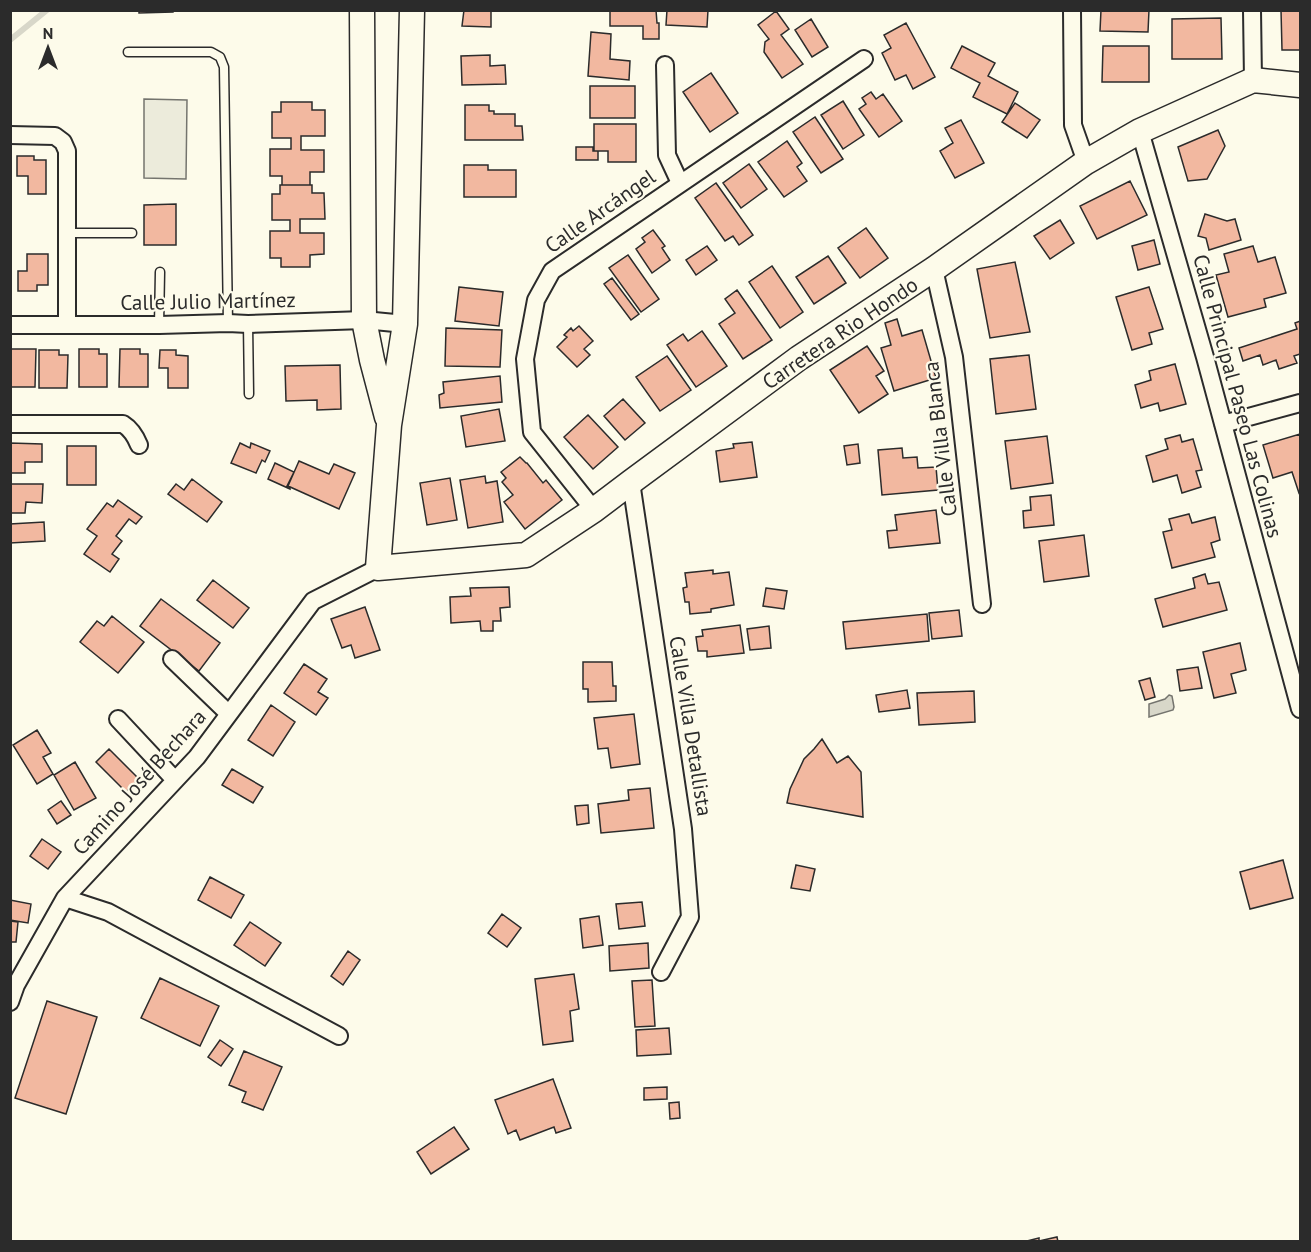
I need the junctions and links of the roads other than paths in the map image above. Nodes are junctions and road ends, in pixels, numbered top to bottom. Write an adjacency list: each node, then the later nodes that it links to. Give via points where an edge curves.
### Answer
1 (362, 10): 18 (street)
2 (412, 10): 21 (street)
3 (1072, 10): 12 (street, via 1073,126)
4 (1252, 10): 8 (street)
5 (128, 52): 19 (lane, via 211,52 220,57 224,67)
6 (864, 59): 13 (street, Calle Arcángel)
7 (665, 65): 13 (street, via 667,155)
8 (1253, 80): 9 (street); 10 (street, Carretera Rio Hondo)
9 (1300, 85)
10 (1140, 131): 12 (street, Carretera Rio Hondo); 28 (street, Calle Principal Paseo Las Colinas)
11 (10, 135): 14 (street, via 55,135 63,142 67,151)
12 (1086, 162): 16 (street, Carretera Rio Hondo)
13 (680, 183): 32 (street, Calle Arcángel, via 552,271 536,300 525,359 532,432)
14 (68, 233): 15 (lane); 23 (street)
15 (132, 233)
16 (934, 269): 31 (street, Carretera Rio Hondo, via 800,358); 34 (street, Calle Villa Blanca, via 954,357)
17 (160, 272): 24 (lane)
18 (364, 320): 20 (street, Calle Julio Martínez); 21 (street, Calle Julio Martínez); 29 (street)
19 (228, 323): 20 (street, Calle Julio Martínez); 24 (street, Calle Julio Martínez)
20 (248, 324): 25 (lane)
21 (405, 324): 29 (street)
22 (10, 325): 23 (street, Calle Julio Martínez)
23 (68, 325): 24 (street, Calle Julio Martínez)
24 (159, 325)
25 (249, 394)
26 (1300, 403): 28 (street)
27 (10, 424): 30 (street, via 123,424 130,428)
28 (1223, 424): 36 (street, Calle Principal Paseo Las Colinas)
29 (389, 426): 33 (street)
30 (139, 445)
31 (631, 482): 32 (street, Carretera Rio Hondo); 41 (street, Calle Villa Detallista, via 683,829 690,917)
32 (594, 510): 33 (street, Carretera Rio Hondo, via 526,555)
33 (378, 568): 37 (street, Camino José Bechara, via 313,601)
34 (982, 604)
35 (172, 659): 37 (street)
36 (1300, 707)
37 (229, 714): 39 (street, Camino José Bechara)
38 (118, 719): 39 (street)
39 (175, 780): 40 (street, Camino José Bechara)
40 (65, 898): 42 (street, Camino José Bechara); 43 (street, via 108,912)
41 (661, 972)
42 (10, 1002)
43 (339, 1036)

